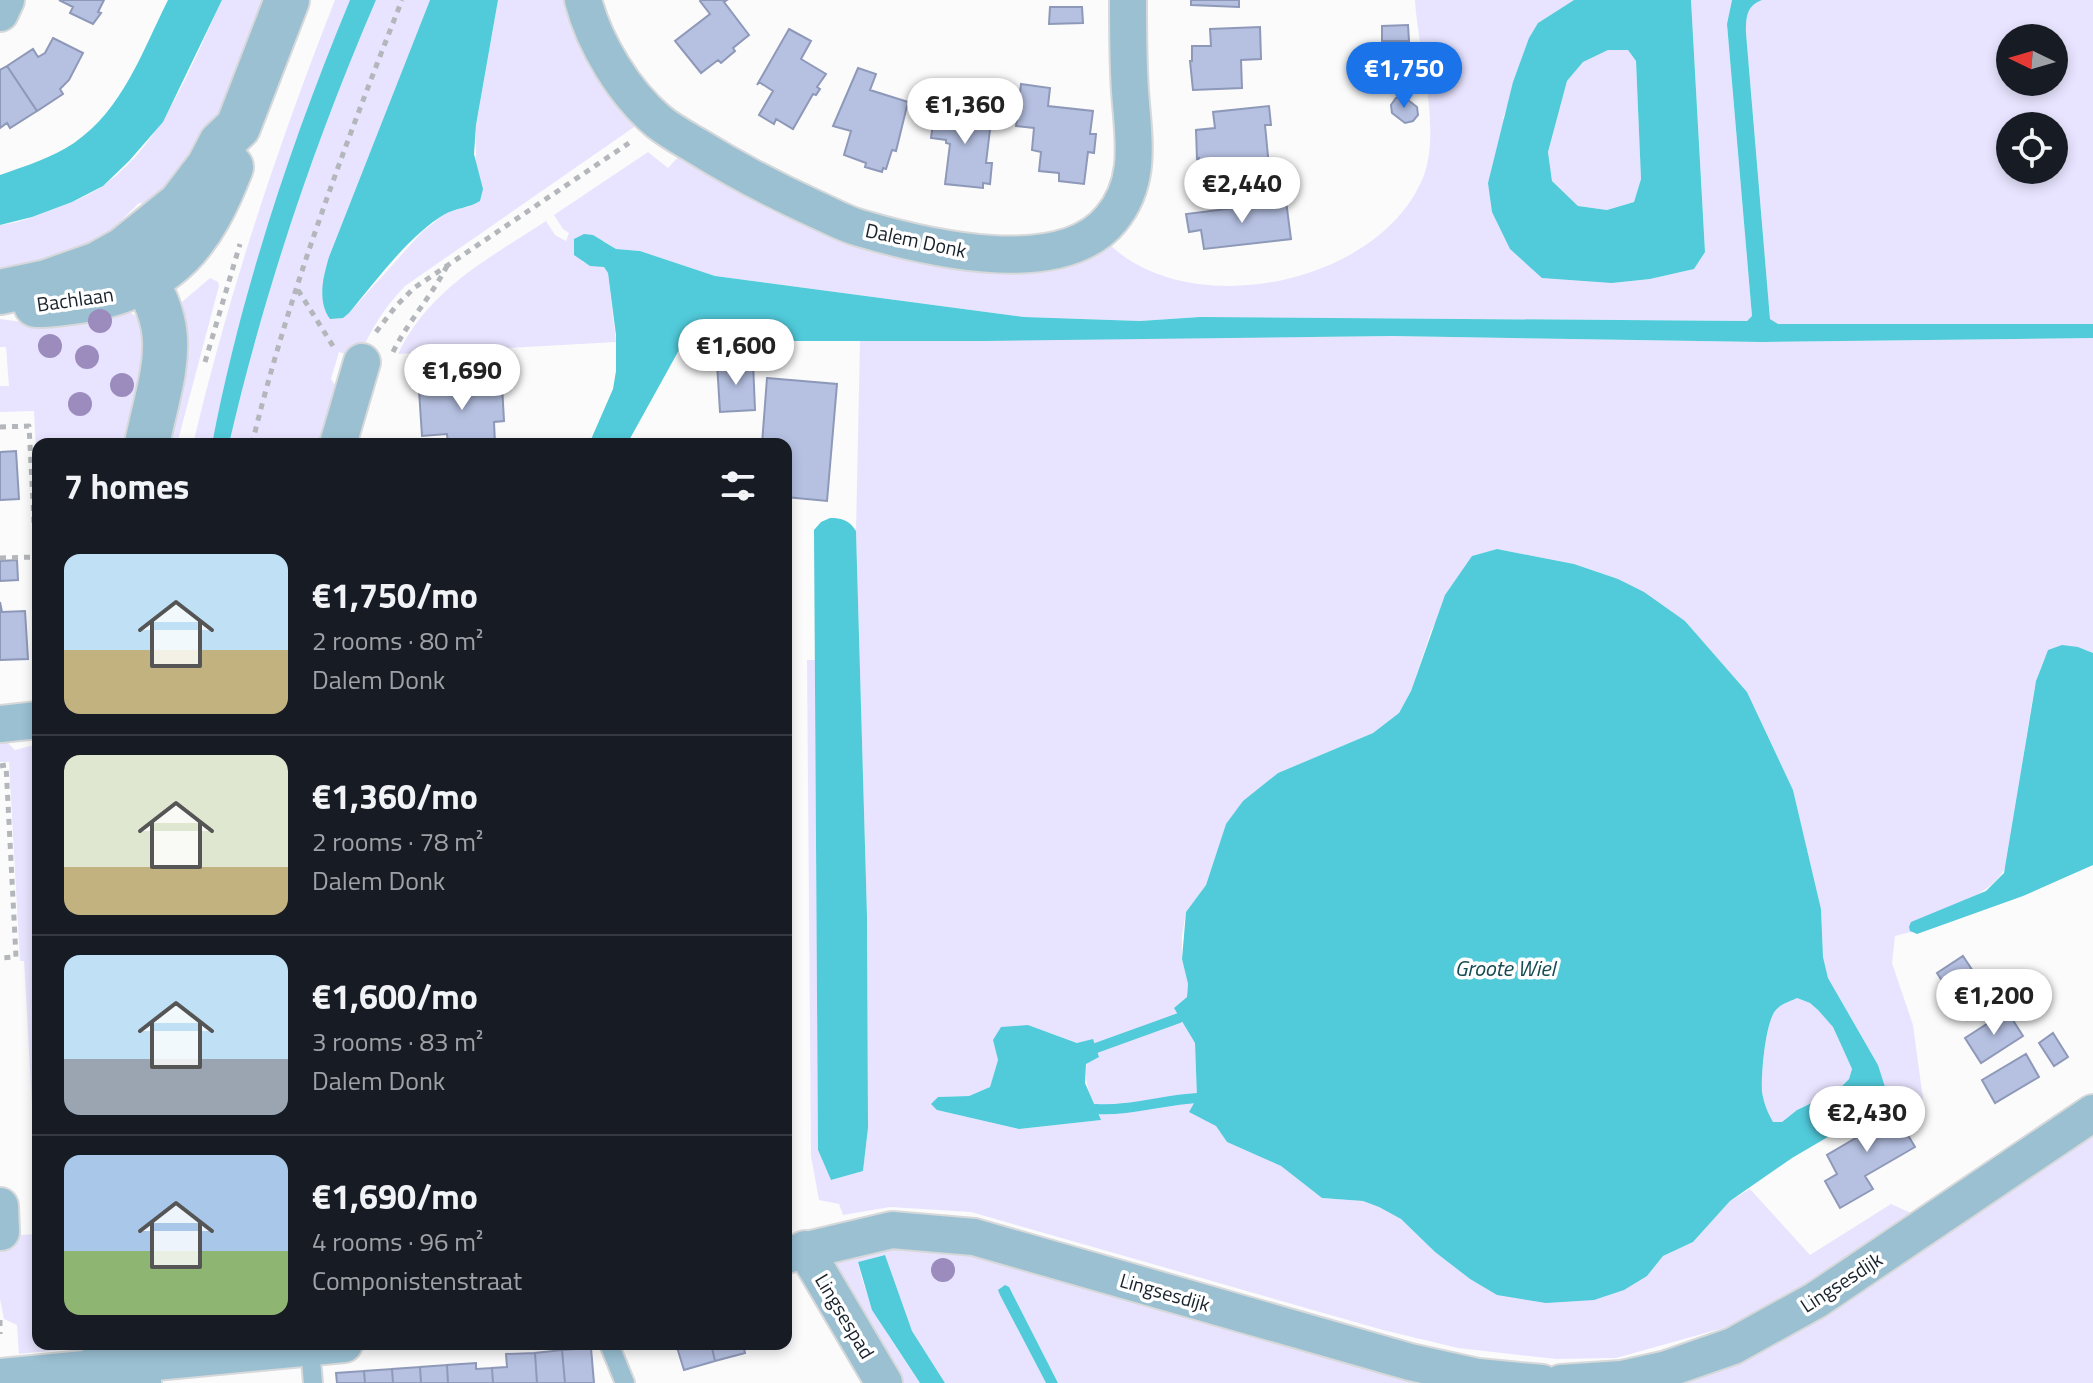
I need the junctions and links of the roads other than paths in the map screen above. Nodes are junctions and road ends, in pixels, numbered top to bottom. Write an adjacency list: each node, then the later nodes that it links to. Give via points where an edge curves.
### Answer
1 (6, 0): 5 (street)
2 (287, 0): 6 (street, via 238,127 240,144 200,231 172,263)
3 (583, 0): 4 (street, Dalem Donk, via 606,57 659,122 749,179 861,229 965,252 1022,255 1064,249 1096,233 1111,219 1131,183 1135,141)
4 (1128, 0)
5 (0, 13)
6 (135, 265): 7 (street, Bachlaan, via 98,264); 8 (street, Bachlaan, via 120,293 48,305); 10 (street, via 161,312 166,342)
7 (0, 292)
8 (0, 304)
9 (370, 367): 11 (street)
10 (148, 438)
11 (340, 438)
12 (32, 721): 13 (street)
13 (0, 724)
14 (2093, 1113): 25 (street, Lingsesdijk, via 1816,1300 1733,1346 1622,1379)
15 (796, 1252): 23 (street, Lingsespad); 24 (street, Lingsesdijk, via 892,1230 974,1237 1410,1362 1478,1377)
16 (281, 1350): 19 (street)
17 (325, 1350): 21 (lane)
18 (611, 1350): 22 (lane)
19 (122, 1364): 20 (street)
20 (0, 1377)
21 (313, 1383)
22 (625, 1383)
23 (884, 1383)
24 (1542, 1383)
25 (1561, 1383)

